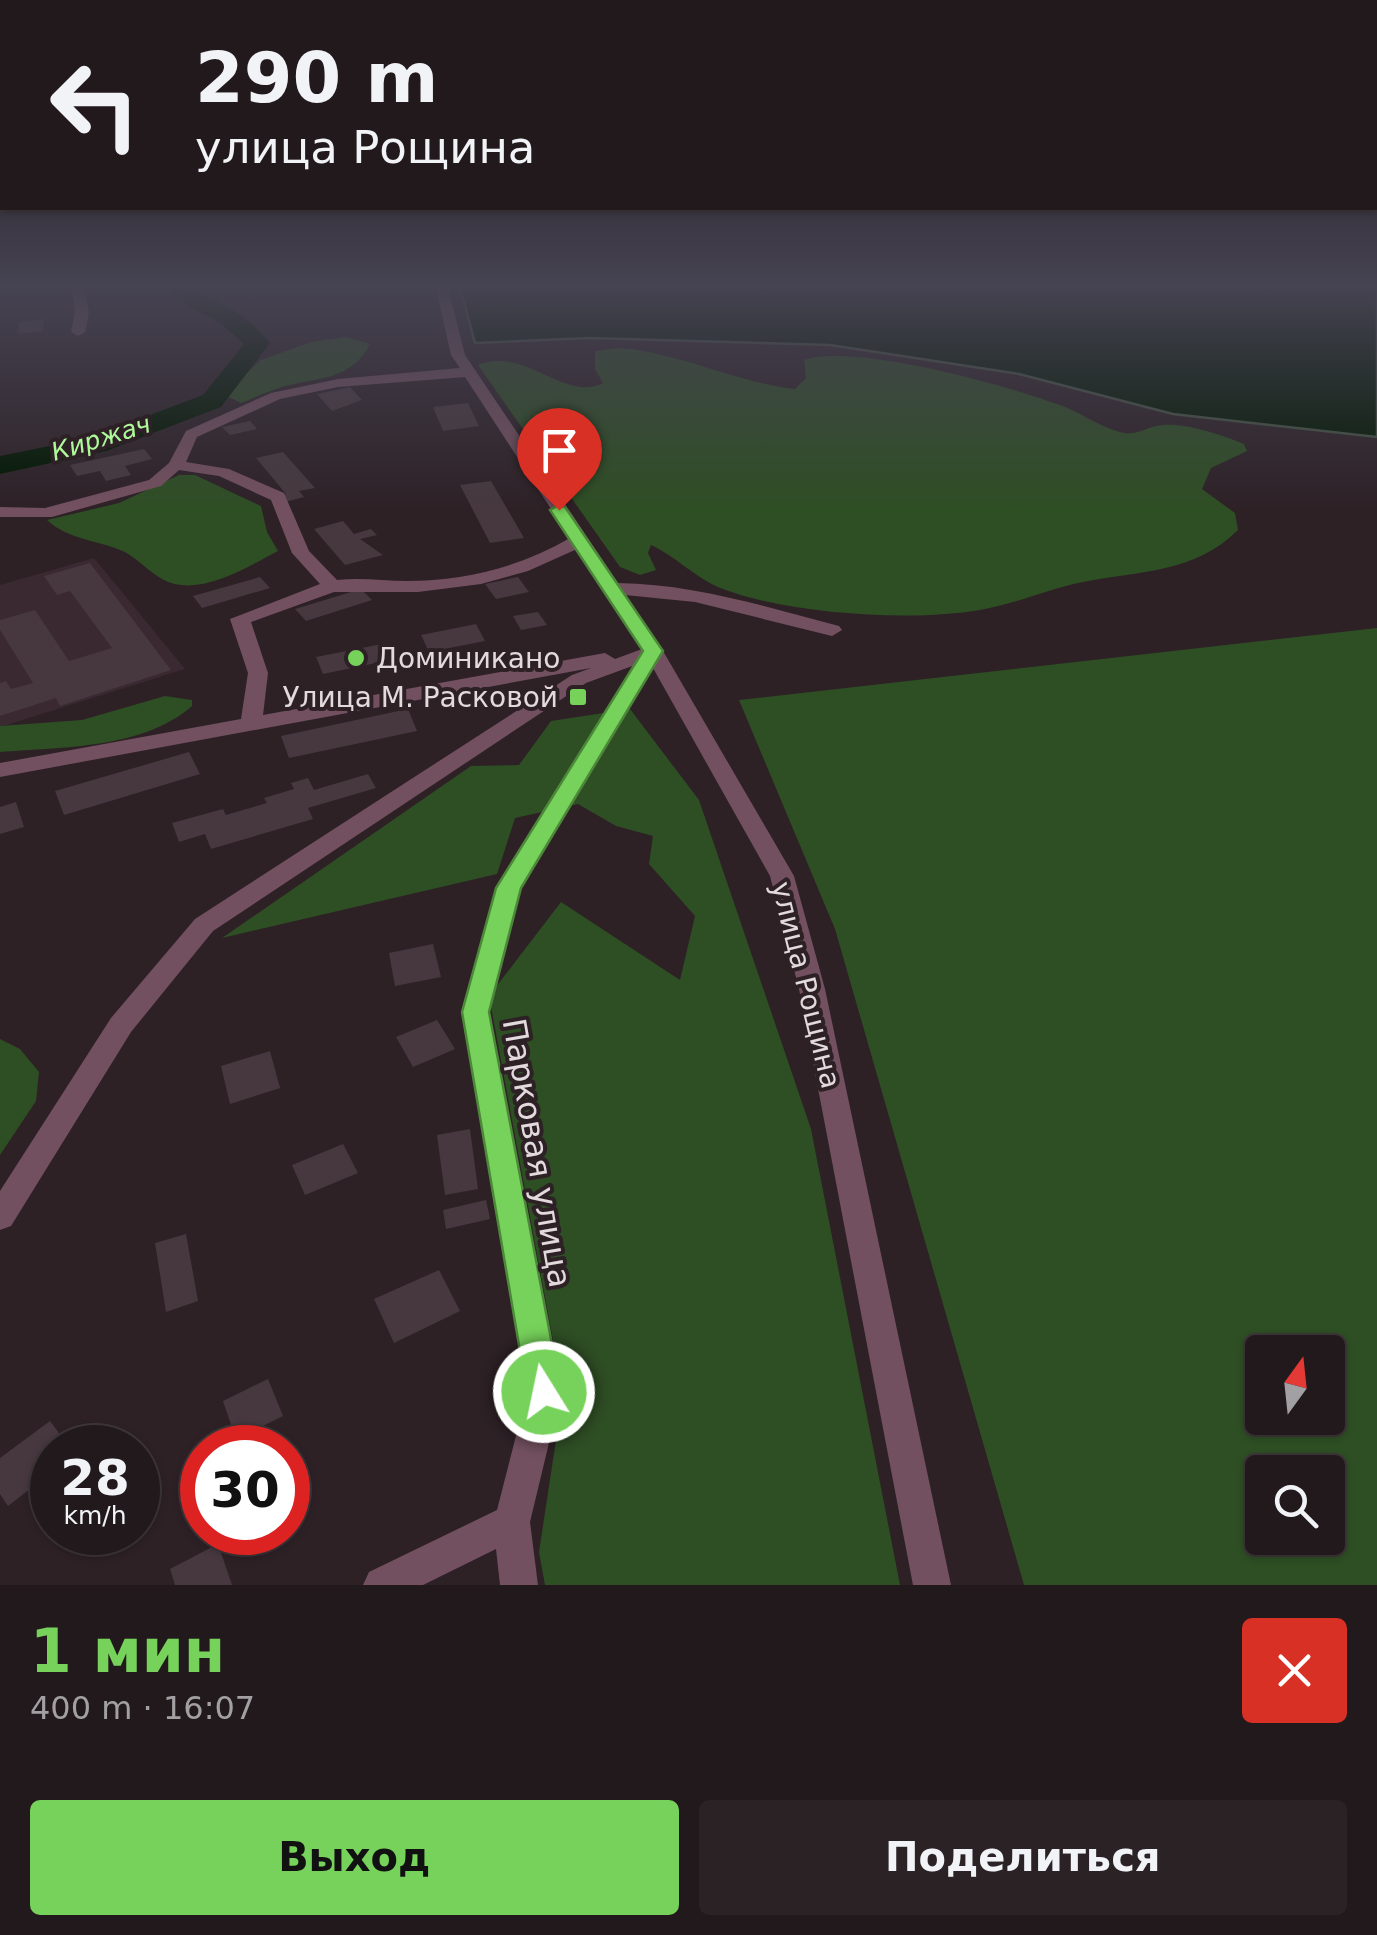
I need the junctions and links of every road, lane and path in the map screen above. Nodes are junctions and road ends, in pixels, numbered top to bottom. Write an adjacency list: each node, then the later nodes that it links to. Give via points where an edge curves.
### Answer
1 (463, 362): 2 (street, улица Рощина)
2 (468, 372): 3 (street, via 338,383 276,396 191,434); 5 (street, улица Рощина)
3 (176, 464): 4 (street, via 156,483 46,512); 6 (street, via 224,472 278,497 302,553)
4 (0, 512)
5 (579, 540): 6 (street, via 500,576 420,586); 7 (street, улица Рощина)
6 (333, 586): 12 (street, via 240,619 258,673)
7 (611, 589): 8 (street, via 722,602); 9 (street, улица Рощина)
8 (832, 630)
9 (653, 651): 10 (street); 11 (street); 15 (street, Парковая улица, via 509,888 476,1012 544,1392); 18 (street, улица Рощина, via 782,876 812,989)
10 (553, 668): 11 (street); 12 (street)
11 (578, 679): 14 (street, via 204,925 122,1026)
12 (251, 723): 13 (street)
13 (0, 770)
14 (0, 1217)
15 (512, 1522): 16 (street); 17 (street, Парковая улица)
16 (382, 1585)
17 (519, 1585)
18 (932, 1585)

